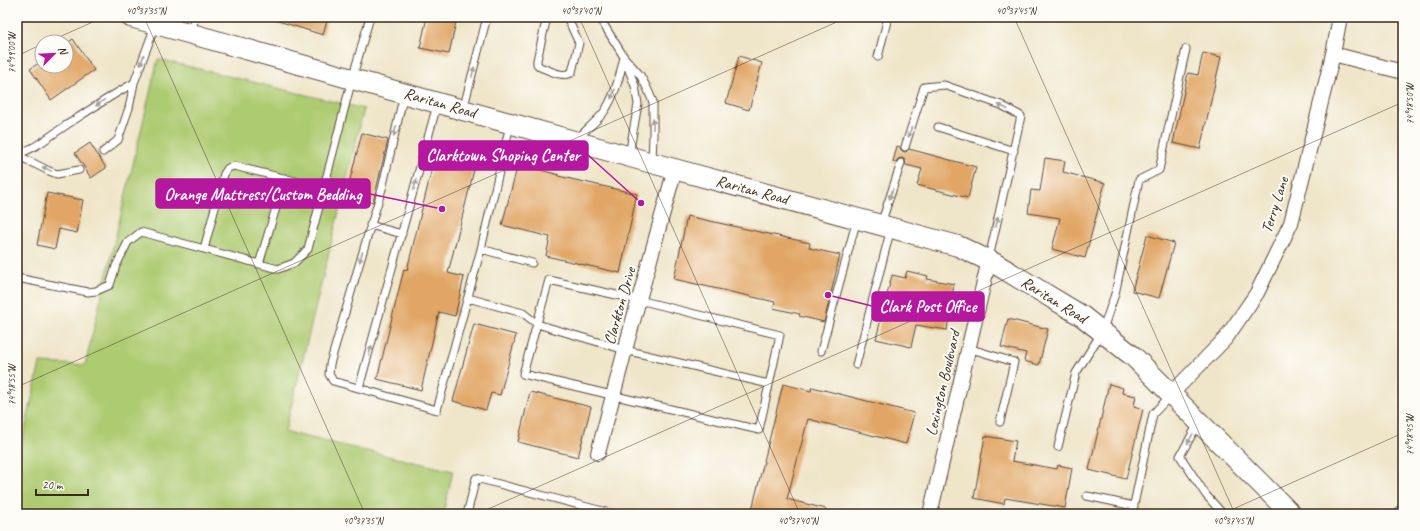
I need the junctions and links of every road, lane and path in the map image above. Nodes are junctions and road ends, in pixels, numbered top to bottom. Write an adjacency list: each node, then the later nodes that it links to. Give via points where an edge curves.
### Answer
1 (370, 17): 15 (lane)
2 (487, 17): 19 (lane, one-way to 2)
3 (547, 17): 4 (lane, via 537,64 564,75 572,72 579,43)
4 (567, 17)
5 (600, 17): 12 (lane)
6 (888, 17): 13 (lane)
7 (1340, 17): 11 (street, Terry Lane)
8 (142, 19): 9 (main road, Raritan Road); 16 (lane, one-way to 16)
9 (193, 25): 15 (main road, Raritan Road)
10 (1186, 49): 47 (lane, via 1158,170 1138,180 1115,294)
11 (1333, 54): 14 (street); 54 (street, Terry Lane, via 1291,223 1257,294 1226,338)
12 (624, 57): 22 (lane, one-way to 22, via 612,97 603,112 580,136); 27 (lane, via 635,86 638,104); 28 (lane, one-way to 12, via 653,102 640,75)
13 (878, 57)
14 (1403, 72)
15 (352, 79): 17 (main road, Raritan Road); 33 (lane)
16 (134, 83): 25 (lane, via 118,140); 26 (lane, one-way to 26, via 39,144)
17 (404, 94): 18 (main road, Raritan Road); 35 (lane, one-way to 35, via 382,189)
18 (438, 103): 19 (main road, Raritan Road); 37 (lane, one-way to 18)
19 (463, 110): 20 (main road, Raritan Road)
20 (510, 123): 22 (main road, Raritan Road); 39 (lane)
21 (938, 127): 24 (lane)
22 (570, 140): 27 (main road, Raritan Road)
23 (905, 147): 24 (lane, one-way to 23, via 1022,116 1001,105 944,85 924,87)
24 (1014, 151): 40 (lane, one-way to 24)
25 (103, 152)
26 (17, 154): 31 (lane, one-way to 26, via 57,174)
27 (629, 156): 28 (main road, Raritan Road)
28 (652, 163): 30 (main road, Raritan Road)
29 (901, 163): 36 (lane, one-way to 36)
30 (675, 169): 34 (main road, Raritan Road); 45 (street, Clarkton Drive)
31 (78, 170)
32 (285, 178): 33 (lane); 38 (lane, via 234,166 228,168 224,174); 42 (lane)
33 (324, 188): 42 (lane, via 308,248 294,263 278,269)
34 (857, 219): 36 (main road, Raritan Road); 50 (lane)
35 (370, 225): 37 (lane); 53 (lane, one-way to 53, via 329,374 333,381)
36 (885, 227): 40 (main road, Raritan Road, via 958,246); 51 (lane)
37 (402, 234): 53 (lane, one-way to 37)
38 (204, 249): 42 (lane); 43 (lane, via 141,232 128,242 110,285 96,291 88,292)
39 (481, 249): 41 (lane); 44 (lane)
40 (989, 260): 47 (main road, Raritan Road, via 1082,316); 48 (street, Lexington Boulevard)
41 (532, 263)
42 (260, 264)
43 (17, 278)
44 (468, 298): 46 (lane, via 523,313); 53 (lane, via 437,410)
45 (639, 300): 46 (lane, via 549,280); 49 (street, Clarkton Drive); 52 (lane, via 780,336)
46 (536, 324): 49 (lane); 55 (lane, via 523,374)
47 (1102, 332): 54 (main road, Raritan Road, via 1134,357); 58 (lane, via 1076,373)
48 (968, 348): 56 (lane, via 1014,362); 64 (street, Lexington Boulevard)
49 (625, 350): 52 (lane); 55 (street, Clarkton Drive)
50 (821, 351)
51 (856, 365)
52 (769, 384): 55 (lane, via 758,430)
53 (359, 388)
54 (1171, 394): 57 (main road, Raritan Road); 61 (lane, via 1152,414)
55 (613, 396): 59 (street, Clarkton Drive)
56 (1000, 422)
57 (1199, 422): 66 (lane, one-way to 66, via 1180,456 1206,495); 67 (main road, Raritan Road)
58 (1058, 446)
59 (598, 453)
60 (1087, 496): 61 (lane)
61 (1134, 506): 65 (lane)
62 (467, 514): 63 (lane, via 476,478)
63 (614, 514)
64 (930, 514)
65 (1132, 514)
66 (1223, 514)
67 (1291, 514)

